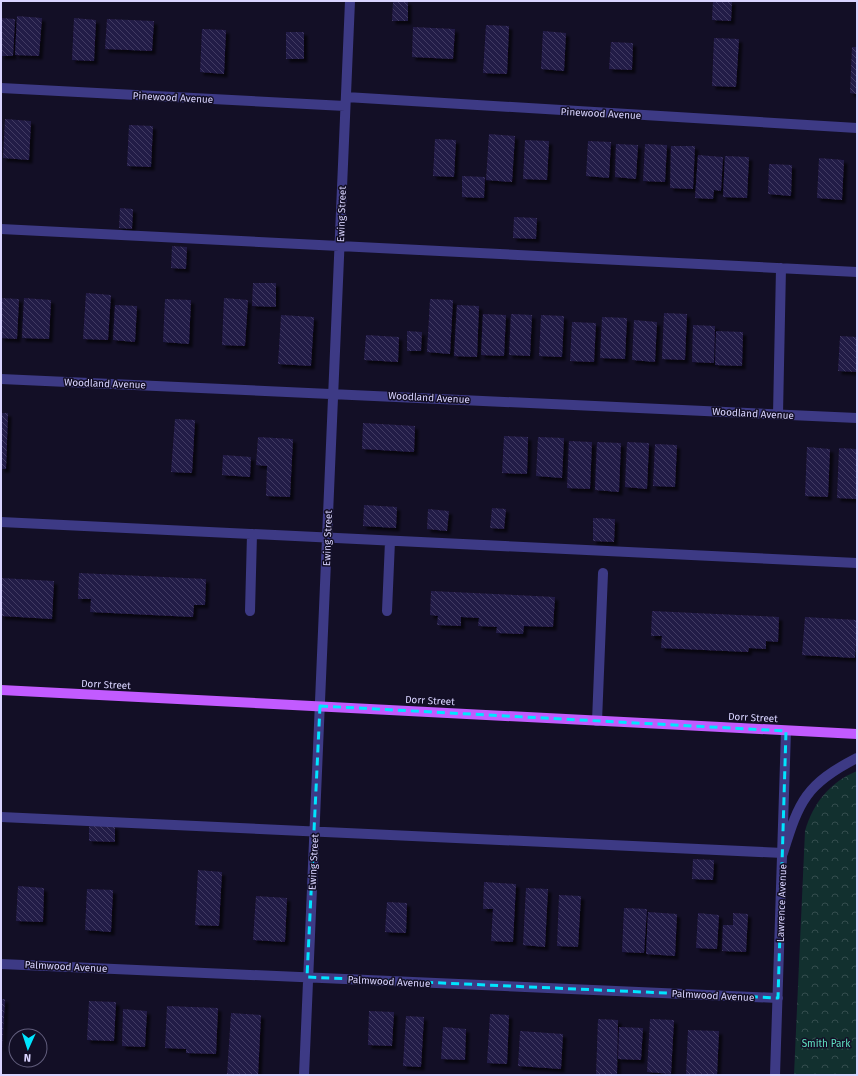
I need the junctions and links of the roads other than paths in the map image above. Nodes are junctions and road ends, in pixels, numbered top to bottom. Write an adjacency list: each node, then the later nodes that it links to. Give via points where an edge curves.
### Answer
1 (350, 1): 3 (street, Ewing Street)
2 (1, 88): 3 (street, Pinewood Avenue)
3 (346, 102): 4 (street, Pinewood Avenue); 6 (street, Ewing Street)
4 (857, 128)
5 (1, 229): 6 (street)
6 (339, 245): 7 (street); 10 (street, Ewing Street)
7 (781, 268): 8 (street); 11 (street)
8 (857, 272)
9 (1, 379): 10 (street, Woodland Avenue)
10 (333, 393): 11 (street, Woodland Avenue); 15 (street, Ewing Street)
11 (778, 414): 12 (street, Woodland Avenue)
12 (857, 418)
13 (1, 522): 14 (street)
14 (252, 534): 15 (street); 19 (street)
15 (327, 538): 16 (street); 22 (street, Ewing Street)
16 (390, 541): 17 (street); 20 (street)
17 (857, 563)
18 (603, 573): 23 (street)
19 (250, 611)
20 (387, 611)
21 (1, 690): 22 (main road, Dorr Street)
22 (320, 706): 23 (main road, Dorr Street); 28 (street, Ewing Street)
23 (597, 721): 24 (main road, Dorr Street)
24 (786, 731): 25 (main road, Dorr Street); 29 (street, Lawrence Avenue)
25 (857, 734)
26 (857, 758): 29 (street, via 836,768 808,794 799,806)
27 (1, 817): 28 (street)
28 (314, 831): 29 (street); 31 (street, Ewing Street)
29 (783, 854): 32 (street, Lawrence Avenue)
30 (1, 964): 31 (street, Palmwood Avenue)
31 (307, 977): 32 (street, Palmwood Avenue); 33 (street, Ewing Street)
32 (778, 998): 34 (street, Lawrence Avenue)
33 (304, 1075)
34 (775, 1075)

